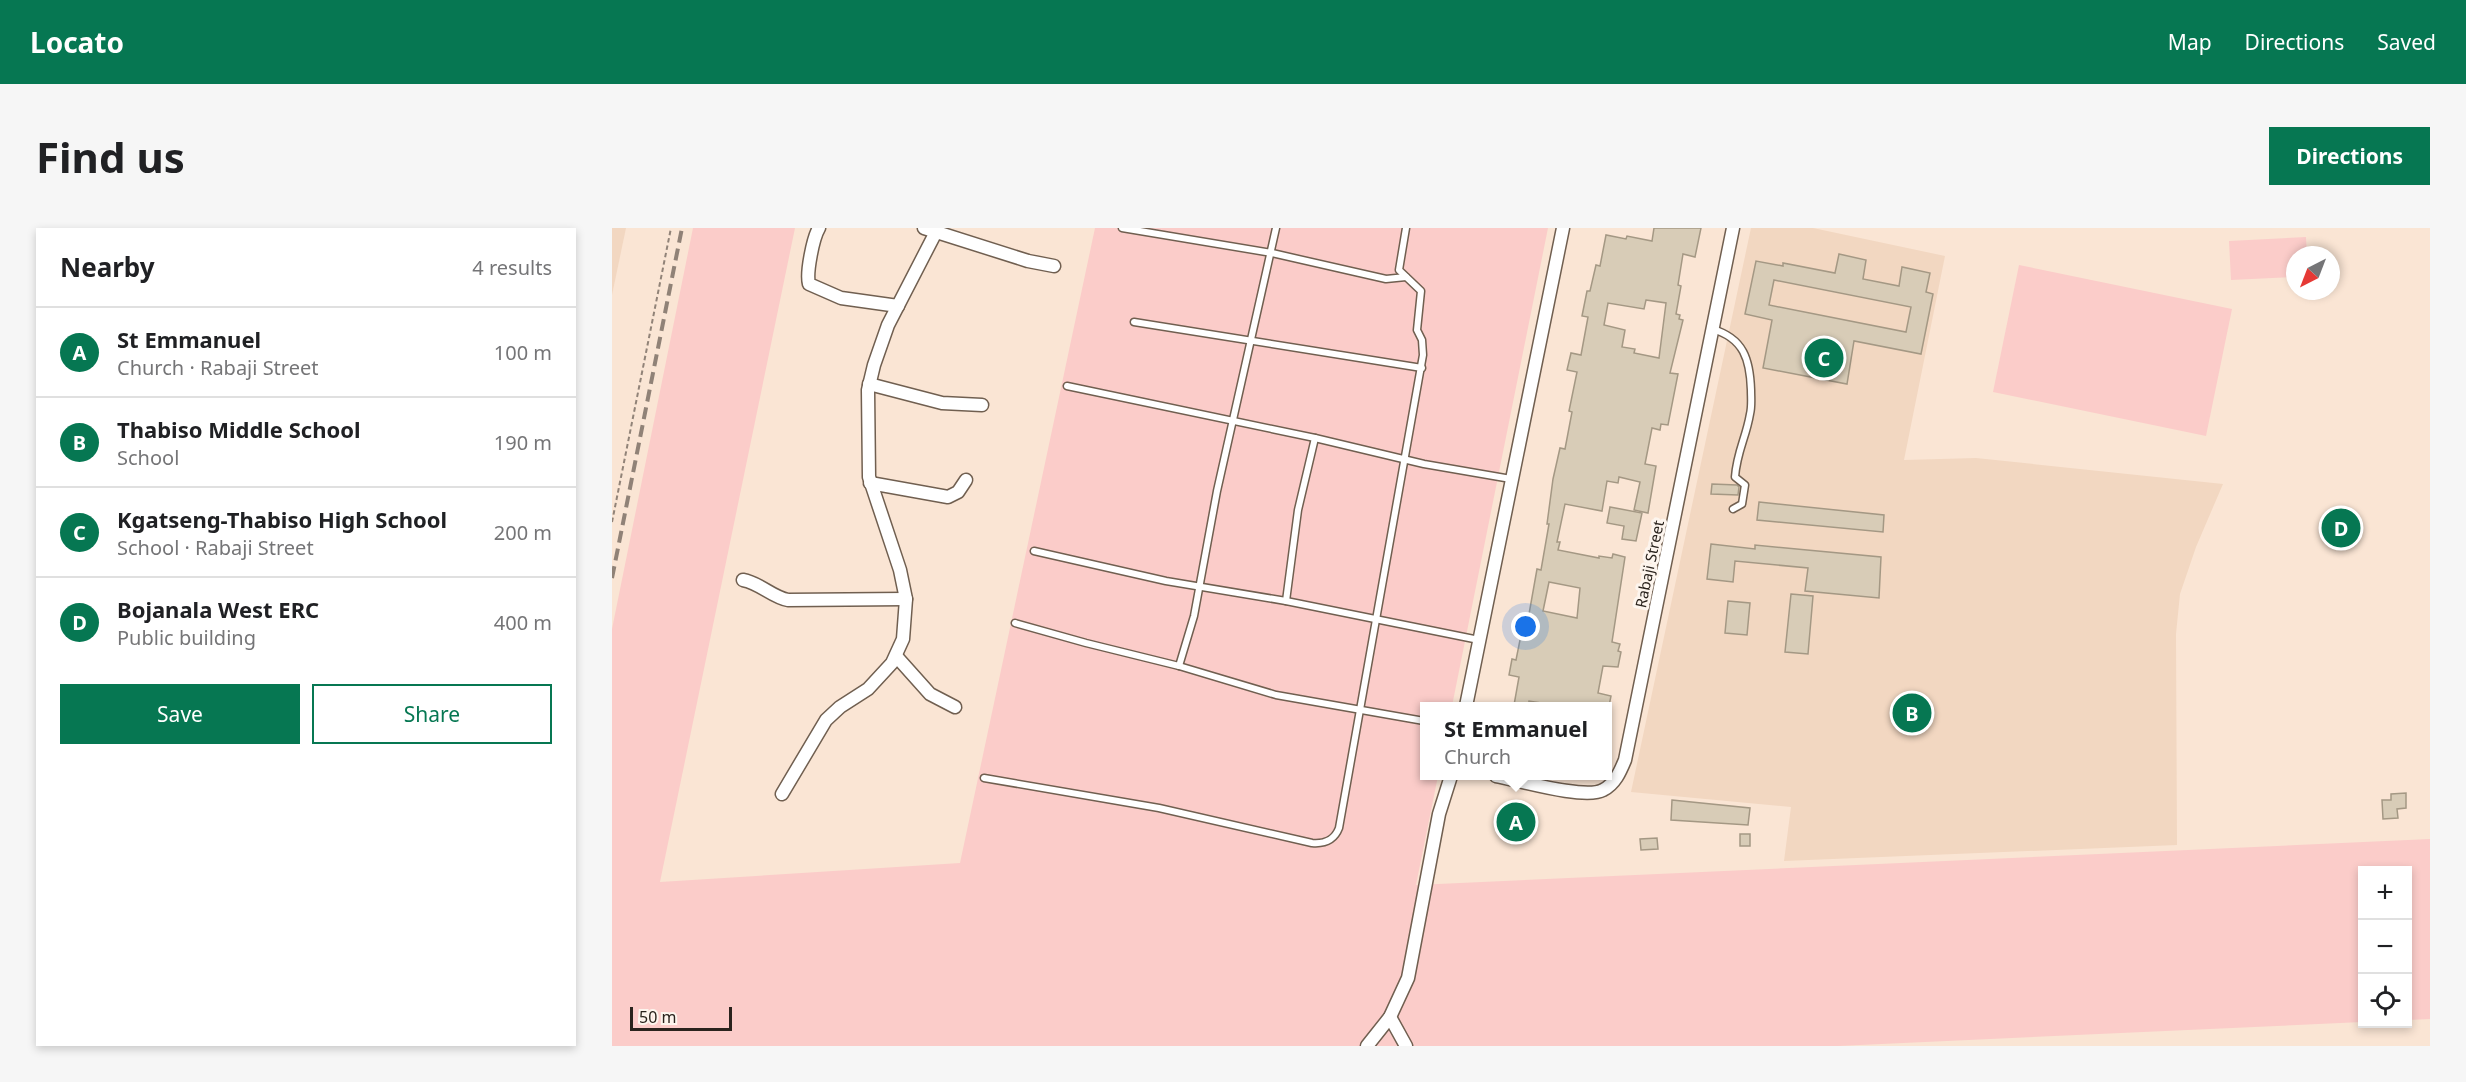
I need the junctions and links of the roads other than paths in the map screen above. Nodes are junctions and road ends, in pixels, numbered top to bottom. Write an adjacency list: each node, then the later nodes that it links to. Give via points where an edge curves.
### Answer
1 (819, 228): 11 (street, via 807,276 809,284 841,298)
2 (1122, 228): 8 (lane)
3 (1276, 228): 8 (lane)
4 (1406, 228): 10 (lane, via 1398,263 1398,270)
5 (1563, 228): 22 (street)
6 (1733, 228): 13 (street, Rabaji Street)
7 (932, 229): 9 (street); 11 (street)
8 (1272, 253): 10 (lane, via 1386,279); 14 (lane)
9 (1054, 266)
10 (1406, 277): 15 (lane, via 1422,293 1417,330 1422,340)
11 (898, 306): 16 (street)
12 (1134, 322): 14 (lane)
13 (1712, 329): 25 (lane, via 1727,333 1736,341 1745,354 1750,375 1751,411 1736,456 1735,477 1745,485 1745,496 1742,504); 42 (street, Rabaji Street, via 1620,773 1598,793)
14 (1252, 340): 15 (lane); 19 (lane)
15 (1422, 368): 21 (lane)
16 (869, 384): 18 (street, via 942,402); 24 (street)
17 (1066, 386): 19 (lane)
18 (982, 405)
19 (1233, 421): 20 (lane); 28 (lane)
20 (1315, 438): 21 (lane); 30 (lane, via 1298,510)
21 (1406, 460): 22 (lane); 31 (lane)
22 (1511, 479): 33 (street)
23 (966, 480): 24 (street, via 958,492 948,496)
24 (870, 483): 29 (street, via 898,561)
25 (1733, 509)
26 (1034, 551): 28 (lane)
27 (743, 580): 29 (street, via 788,600)
28 (1199, 587): 30 (lane); 35 (lane)
29 (906, 599): 34 (street, via 903,639)
30 (1286, 601): 31 (lane)
31 (1376, 617): 33 (lane); 38 (lane)
32 (1015, 623): 35 (lane)
33 (1479, 640): 36 (street)
34 (896, 656): 37 (street, via 930,694); 43 (street, via 868,689 826,720)
35 (1179, 666): 38 (lane, via 1276,695)
36 (1467, 702)
37 (955, 707)
38 (1360, 709): 39 (lane); 40 (lane, via 1339,828 1330,840 1319,843 1159,808)
39 (1420, 720)
40 (984, 778)
41 (1450, 780): 44 (street, via 1439,814 1408,978)
42 (1516, 780)
43 (782, 794)
44 (1390, 1017): 45 (street); 46 (street)
45 (1367, 1046)
46 (1406, 1046)

